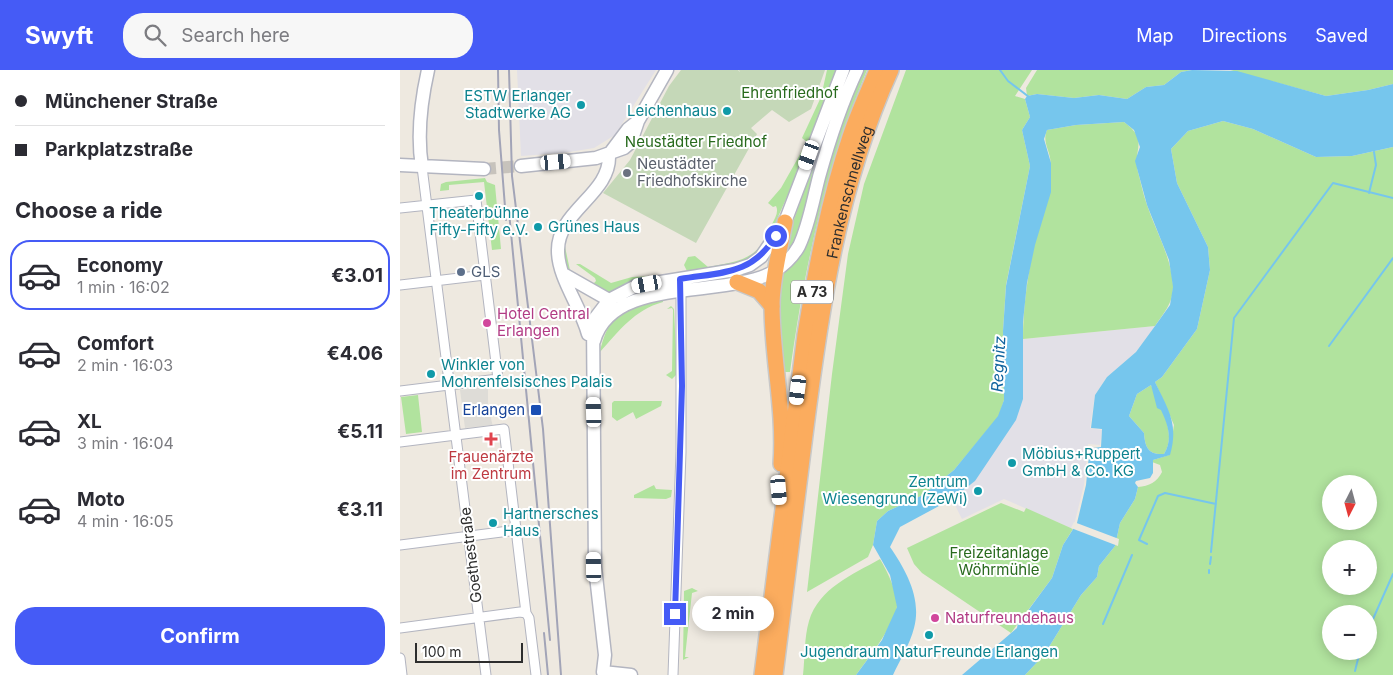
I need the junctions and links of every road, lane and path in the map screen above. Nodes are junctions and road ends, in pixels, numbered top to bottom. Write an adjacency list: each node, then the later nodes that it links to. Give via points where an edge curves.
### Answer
1 (428, 70): 10 (main road, via 422,114)
2 (667, 70): 7 (main road, via 638,121 628,146)
3 (843, 70): 14 (main road)
4 (857, 70): 15 (main road, via 819,176 798,247)
5 (877, 70): 29 (highway, Frankenschnellweg / A 73, via 850,136 822,237 805,335)
6 (892, 70): 44 (highway, Frankenschnellweg / A 73, via 877,102 846,191 825,289)
7 (609, 155): 9 (main road); 16 (main road, via 605,175 562,230 558,252)
8 (400, 165): 10 (main road)
9 (521, 166)
10 (422, 167): 11 (main road); 12 (street)
11 (484, 169)
12 (428, 205): 13 (street); 17 (street, via 476,200); 18 (street)
13 (400, 208)
14 (785, 222): 15 (highway); 21 (main road, via 766,251 750,264)
15 (776, 270): 19 (main road, via 756,279); 23 (highway)
16 (563, 273): 22 (main road); 24 (main road, via 585,321)
17 (485, 275): 18 (street); 25 (street, via 498,379)
18 (438, 281): 20 (street); 25 (street)
19 (737, 282): 21 (main road); 23 (highway, via 760,291)
20 (400, 285)
21 (681, 285): 22 (main road, via 636,286); 42 (street, via 681,452)
22 (608, 306): 24 (main road)
23 (772, 306): 29 (highway, via 778,375)
24 (592, 352): 37 (main road, via 594,567 605,655)
25 (451, 385): 26 (street); 27 (street, Goethestraße)
26 (400, 391)
27 (457, 435): 28 (street); 30 (street, via 504,429); 31 (street, Goethestraße)
28 (400, 442)
29 (782, 522): 43 (highway, Frankenschnellweg / A 73)
30 (516, 530): 31 (street); 33 (street)
31 (469, 536): 32 (street); 34 (street, Goethestraße)
32 (400, 545)
33 (526, 614): 34 (street); 40 (street)
34 (475, 618): 35 (street); 39 (street, Goethestraße)
35 (400, 628)
36 (400, 658): 38 (street)
37 (603, 674): 41 (main road)
38 (402, 675)
39 (486, 675)
40 (536, 675)
41 (631, 675)
42 (673, 675)
43 (762, 675)
44 (775, 675)

